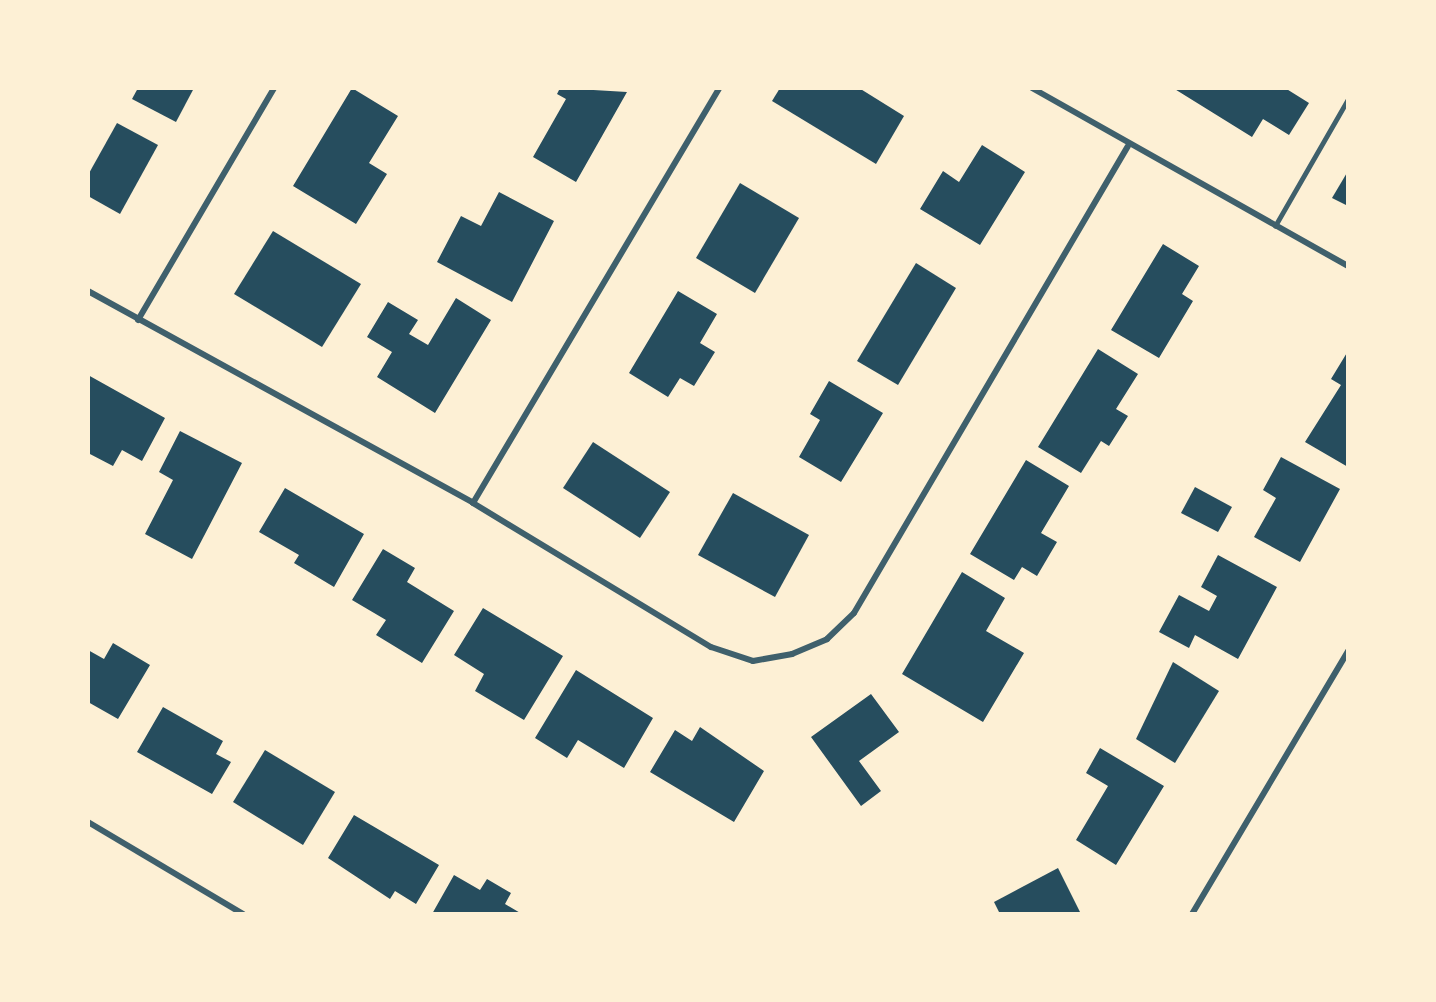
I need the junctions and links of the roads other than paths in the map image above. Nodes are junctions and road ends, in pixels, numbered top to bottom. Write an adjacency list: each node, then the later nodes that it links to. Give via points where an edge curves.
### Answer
1 (274, 88): 9 (street)
2 (719, 88): 10 (street)
3 (1032, 88): 5 (street)
4 (1347, 99): 6 (lane)
5 (1128, 146): 6 (street); 10 (street, via 854,613 827,639 792,654 753,661 711,647)
6 (1275, 226): 7 (street)
7 (1347, 266)
8 (88, 291): 9 (street)
9 (138, 320): 10 (street)
10 (473, 503)
11 (1347, 651): 14 (street)
12 (88, 822): 13 (street)
13 (243, 914)
14 (1192, 914)

